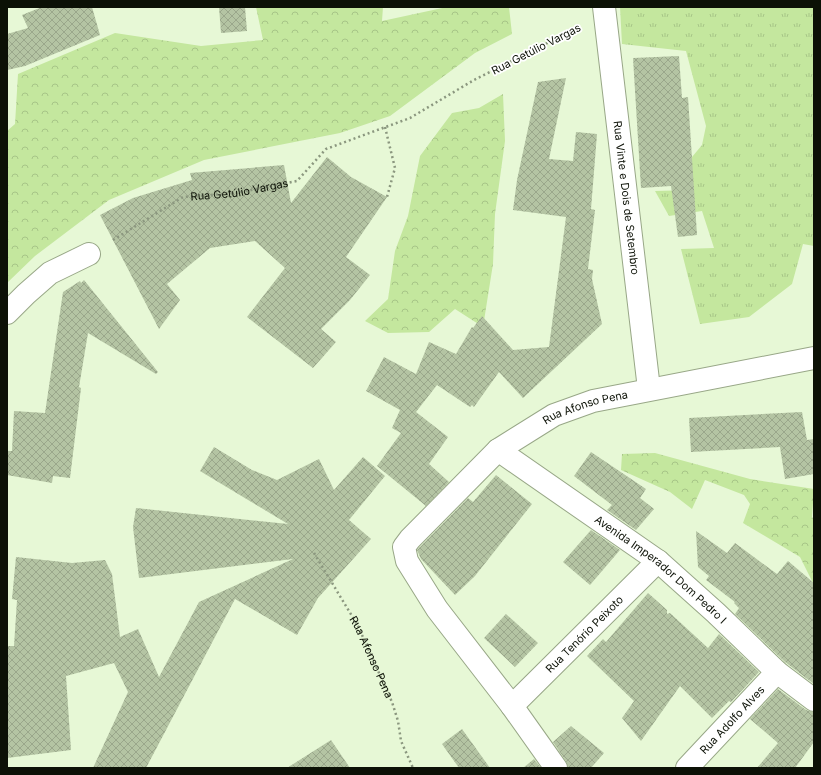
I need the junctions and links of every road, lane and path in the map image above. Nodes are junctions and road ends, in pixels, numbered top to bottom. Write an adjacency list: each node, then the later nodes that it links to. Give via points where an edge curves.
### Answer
1 (604, 11): 2 (path, Rua Getúlio Vargas, via 474,80 410,118); 7 (street, Rua Vinte e Dois de Setembro)
2 (385, 127): 3 (path, via 395,168); 4 (path, Rua Getúlio Vargas, via 326,149 297,181 236,193 183,197)
3 (387, 197)
4 (88, 254): 5 (street, via 50,274)
5 (7, 313)
6 (814, 358): 7 (street, Rua Afonso Pena)
7 (649, 389): 8 (street, Rua Afonso Pena, via 593,401 554,415)
8 (498, 450): 10 (street, Avenida Imperador Dom Pedro I); 13 (street, Rua Afonso Pena, via 404,547 407,561 437,609)
9 (314, 553): 14 (path, Rua Afonso Pena, via 358,626 392,702 401,741)
10 (658, 561): 11 (street, Avenida Imperador Dom Pedro I); 13 (street, Rua Tenório Peixoto)
11 (777, 672): 12 (street, Avenida Imperador Dom Pedro I); 16 (street, Rua Adolfo Alves)
12 (814, 700)
13 (512, 706): 15 (street)
14 (413, 768)
15 (556, 768)
16 (688, 768)

